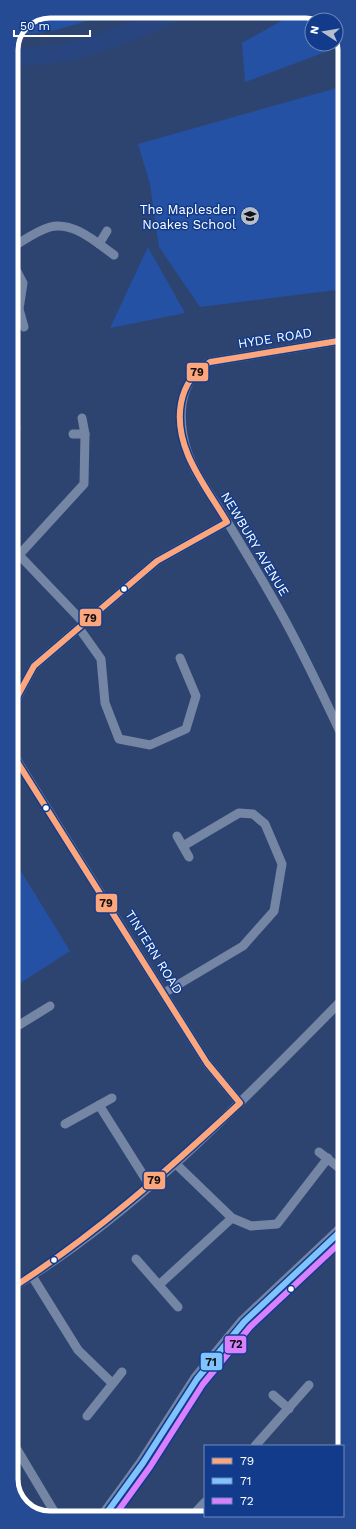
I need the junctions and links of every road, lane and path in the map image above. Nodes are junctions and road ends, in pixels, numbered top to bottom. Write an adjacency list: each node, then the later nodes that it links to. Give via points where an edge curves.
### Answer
1 (107, 231): 3 (street)
2 (18, 244): 3 (street, via 51,227 70,228)
3 (99, 244): 4 (street)
4 (114, 255)
5 (18, 273): 6 (street, via 23,283 19,309)
6 (24, 327)
7 (338, 341): 8 (street, HYDE ROAD)
8 (210, 362): 12 (street, NEWBURY AVENUE, via 190,378 184,392 181,421 188,454)
9 (82, 418): 11 (street)
10 (72, 434): 11 (street)
11 (85, 434): 13 (street, via 84,484)
12 (227, 522): 15 (street, via 157,561); 18 (street, NEWBURY AVENUE, via 274,599)
13 (18, 551)
14 (18, 557): 15 (street)
15 (82, 626): 16 (street, via 101,659 105,703 119,739 150,745 186,728 196,696); 17 (street, via 34,666)
16 (180, 659)
17 (18, 695)
18 (338, 727)
19 (18, 762): 23 (street, TINTERN ROAD)
20 (177, 836): 21 (street)
21 (184, 846): 22 (street); 23 (street, via 239,813 253,814 265,824 282,864 274,911 248,940)
22 (189, 857)
23 (164, 993): 28 (street, TINTERN ROAD, via 207,1063)
24 (338, 1004): 28 (street)
25 (50, 1006): 26 (street)
26 (18, 1026)
27 (112, 1098): 29 (street)
28 (240, 1103): 33 (street)
29 (99, 1105): 30 (street); 35 (street)
30 (65, 1124)
31 (319, 1152): 32 (street)
32 (328, 1158): 34 (street); 36 (street, via 277,1224 251,1226)
33 (176, 1163): 35 (street); 36 (street)
34 (338, 1168)
35 (150, 1186): 39 (street)
36 (232, 1218): 41 (street)
37 (338, 1234): 52 (main road, via 244,1322 198,1379)
38 (136, 1259): 41 (street)
39 (32, 1276): 40 (street); 44 (street, via 78,1350)
40 (18, 1284)
41 (160, 1284): 42 (street)
42 (178, 1307)
43 (122, 1372): 44 (street)
44 (112, 1383): 48 (street)
45 (309, 1385): 47 (street)
46 (273, 1395): 47 (street)
47 (289, 1409): 49 (street)
48 (87, 1416)
49 (256, 1445)
50 (18, 1451): 53 (street)
51 (204, 1503): 56 (street)
52 (113, 1504): 54 (main road); 55 (street)
53 (54, 1511)
54 (108, 1511)
55 (122, 1511)
56 (197, 1511)

